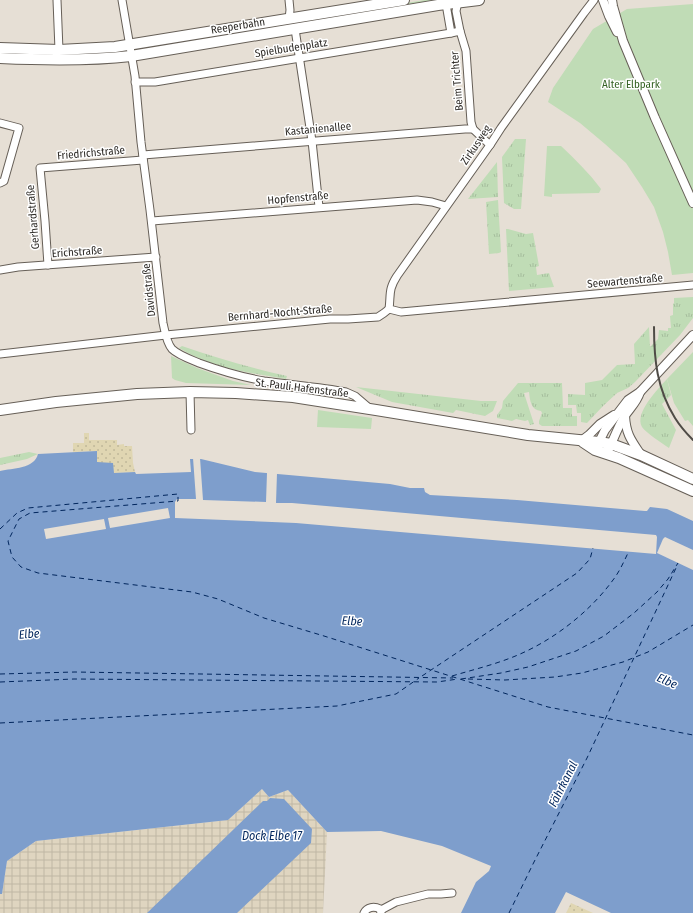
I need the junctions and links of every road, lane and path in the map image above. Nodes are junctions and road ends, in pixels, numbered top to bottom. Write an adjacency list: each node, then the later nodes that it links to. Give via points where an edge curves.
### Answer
1 (57, 0): 18 (street)
2 (122, 0): 16 (street, Davidstraße)
3 (289, 0): 11 (street)
4 (404, 0): 11 (main road, Reeperbahn)
5 (479, 0): 9 (main road, Reeperbahn)
6 (594, 0): 27 (street, Zirkusweg)
7 (603, 0): 15 (street)
8 (612, 0): 15 (street)
9 (458, 2): 10 (main road, Reeperbahn); 13 (street, Beim Trichter, via 456,11)
10 (446, 4): 12 (main road, Reeperbahn); 14 (street)
11 (289, 19): 16 (main road, Reeperbahn)
12 (295, 29): 19 (main road, Reeperbahn); 21 (street)
13 (460, 31): 14 (street); 25 (street, Beim Trichter, via 466,51)
14 (451, 33): 21 (street, Spielbudenplatz)
15 (623, 41): 31 (street)
16 (130, 45): 18 (main road, Reeperbahn); 19 (street, Davidstraße)
17 (0, 48): 18 (main road, Reeperbahn)
18 (59, 50): 22 (street)
19 (131, 56): 22 (main road, Reeperbahn); 23 (street, Davidstraße)
20 (0, 58): 22 (main road, Reeperbahn)
21 (299, 58): 23 (street, Spielbudenplatz, via 155,82); 26 (street)
22 (50, 59)
23 (135, 82): 28 (street, Davidstraße)
24 (0, 123): 30 (street, via 19,128)
25 (473, 129): 26 (street, Kastanienallee); 27 (street)
26 (312, 141): 28 (street, Kastanienallee); 33 (street)
27 (490, 144): 32 (street, Zirkusweg)
28 (143, 157): 29 (street, Friedrichstraße); 34 (street, Davidstraße)
29 (40, 168): 36 (street, Gerhardstraße)
30 (2, 182)
31 (693, 203)
32 (446, 206): 33 (street, Hopfenstraße, via 416,200); 39 (street, Zirkusweg, via 392,283)
33 (319, 207): 34 (street, Hopfenstraße)
34 (152, 221): 35 (street, Davidstraße)
35 (156, 257): 36 (street, Erichstraße); 40 (street, Davidstraße)
36 (48, 265): 37 (street, Erichstraße)
37 (0, 270)
38 (692, 285): 39 (street, Seewartenstraße, via 402,312)
39 (389, 309): 40 (street, Bernhard-Nocht-Straße, via 381,316 370,318 330,318)
40 (166, 335): 42 (street, Bernhard-Nocht-Straße); 43 (street, Davidstraße, via 173,349 215,369 265,381)
41 (693, 335): 48 (street, via 640,392 628,400)
42 (0, 354)
43 (337, 391): 45 (street); 46 (street, Davidstraße, via 353,395)
44 (190, 392): 45 (main road, St. Pauli Hafenstraße, via 293,397); 47 (main road, St. Pauli Hafenstraße, via 114,395); 49 (street)
45 (347, 405): 46 (main road, St. Pauli Hafenstraße)
46 (370, 409): 50 (main road, St. Pauli Hafenstraße, via 528,436)
47 (0, 410)
48 (622, 414): 50 (street, via 600,424); 51 (street, via 605,430); 52 (street); 53 (street, via 628,436)
49 (190, 430)
50 (581, 440): 51 (main road)
51 (597, 446): 52 (main road)
52 (609, 449): 53 (main road, via 622,448); 55 (main road, via 632,463)
53 (641, 455): 54 (main road)
54 (693, 479)
55 (693, 491)
56 (452, 893): 57 (street, via 428,894 396,902)
57 (381, 912): 58 (street, via 377,908 369,908)
58 (364, 913)

